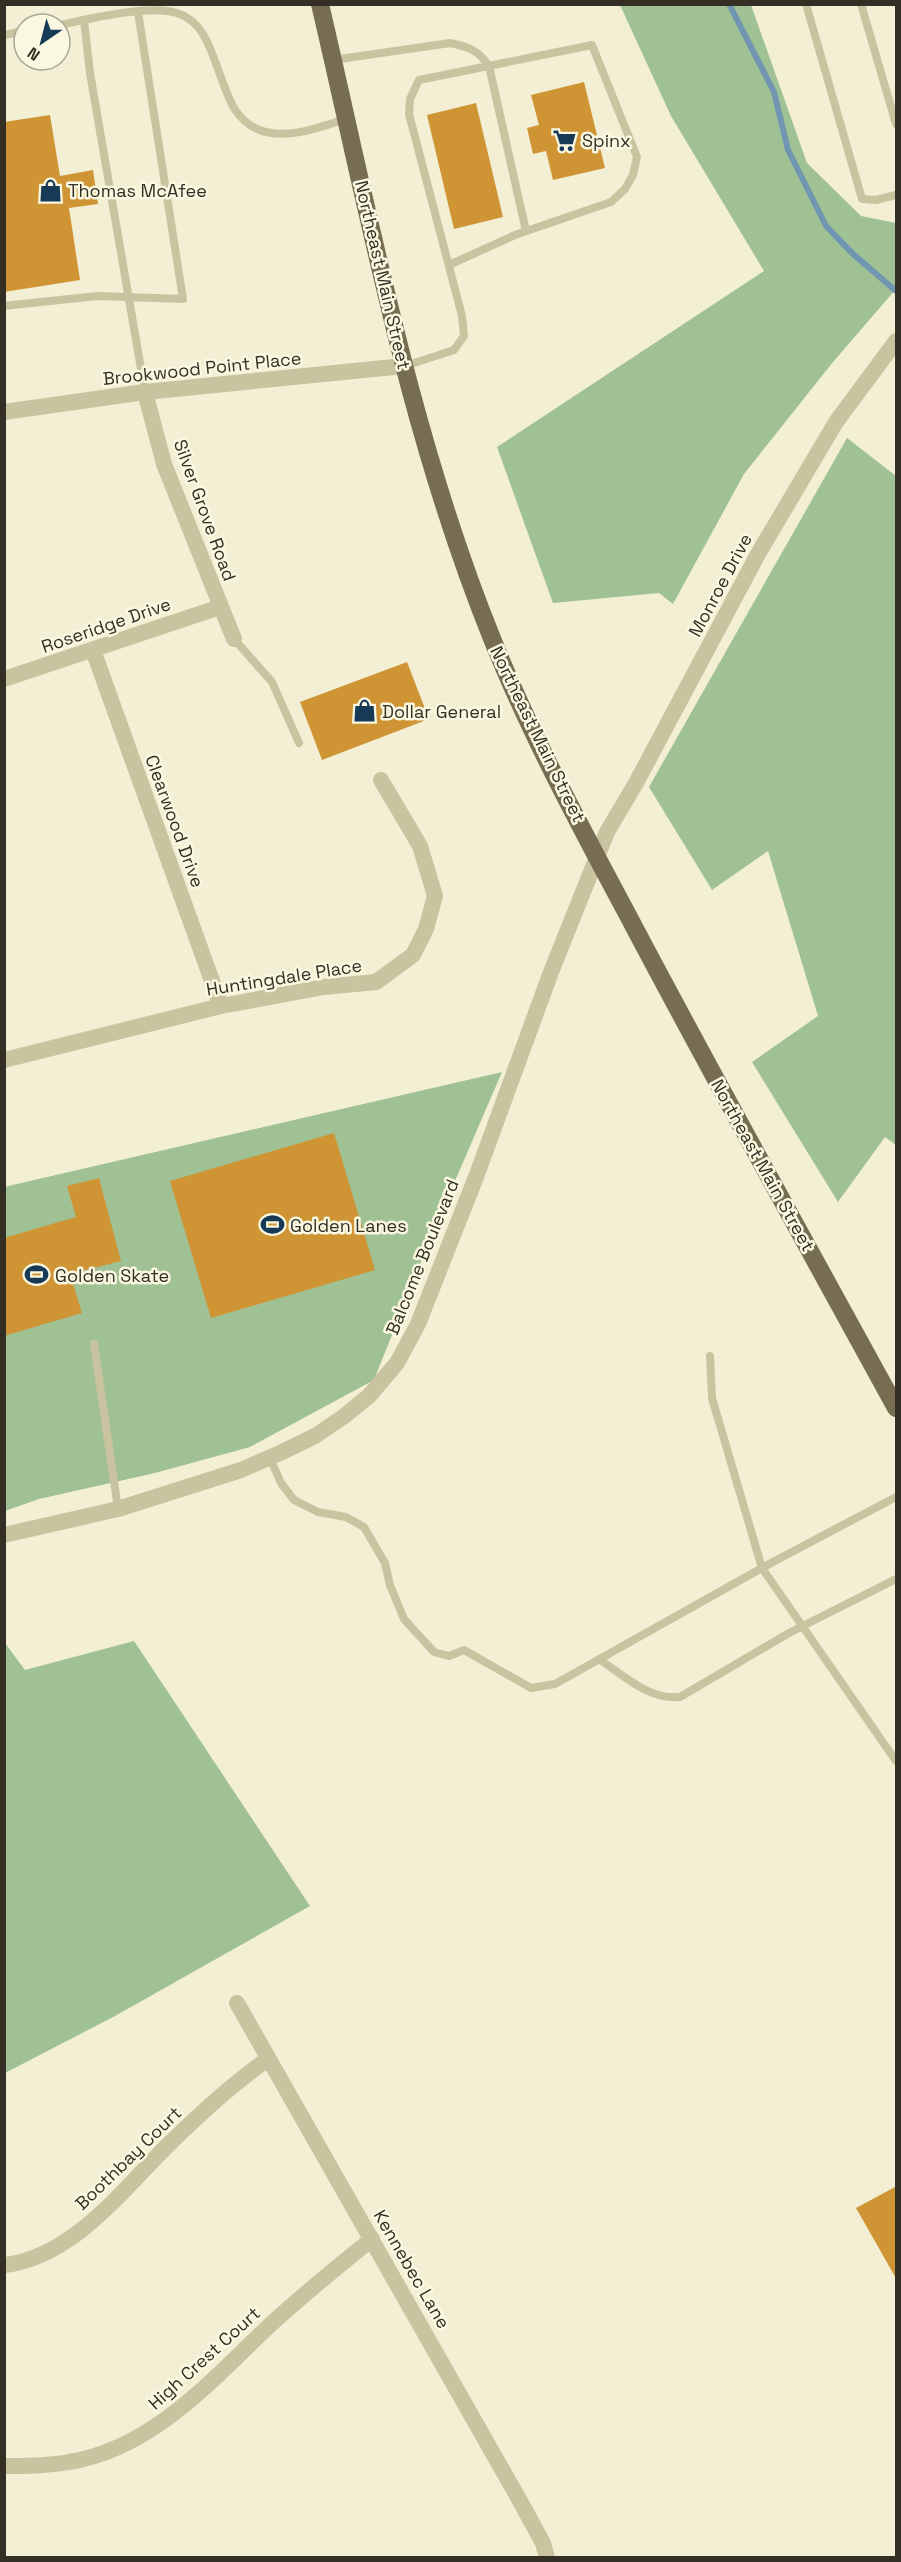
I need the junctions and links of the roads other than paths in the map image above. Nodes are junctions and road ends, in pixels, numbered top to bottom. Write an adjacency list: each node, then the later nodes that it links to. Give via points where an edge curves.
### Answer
1 (321, 4): 7 (main road, Northeast Main Street)
2 (806, 4): 11 (lane, via 862,199)
3 (861, 4): 10 (lane)
4 (138, 12): 5 (lane); 9 (lane, via 161,9 193,21 204,35 235,108 264,133 293,134); 14 (lane, via 183,299)
5 (84, 20): 6 (lane); 14 (lane)
6 (72, 22)
7 (333, 60): 8 (lane, via 450,43 470,47); 9 (main road, Northeast Main Street)
8 (489, 66): 12 (lane); 12 (lane, via 592,45 637,157 625,189 611,201); 13 (lane, via 419,80 410,99 409,114)
9 (347, 118): 17 (main road, Northeast Main Street)
10 (897, 124)
11 (897, 195)
12 (526, 231): 13 (lane)
13 (449, 265): 17 (lane, via 464,336 454,350)
14 (131, 299): 15 (lane, via 97,296); 18 (lane)
15 (4, 306)
16 (897, 341): 26 (street, Monroe Drive, via 836,422 758,554 607,832)
17 (404, 366): 18 (street, Brookwood Point Place); 26 (main road, Northeast Main Street, via 445,511 493,642)
18 (145, 392): 19 (street, Brookwood Point Place); 20 (street, Silver Grove Road, via 164,464)
19 (4, 412)
20 (220, 607): 21 (street, Silver Grove Road); 22 (street, Roseridge Drive)
21 (234, 639): 24 (lane, via 272,682)
22 (93, 650): 23 (street, Roseridge Drive); 27 (street, Clearwood Drive)
23 (4, 679)
24 (299, 744)
25 (381, 780): 27 (street, Huntingdale Place, via 420,846 435,896 413,955 376,982 324,987)
26 (598, 858): 31 (main road, Northeast Main Street); 32 (street, Balcome Boulevard, via 409,1343 384,1380 352,1410 315,1436)
27 (221, 1006): 28 (street, Huntingdale Place)
28 (4, 1060)
29 (94, 1344): 34 (lane)
30 (710, 1356): 36 (lane, via 712,1398)
31 (897, 1408)
32 (270, 1458): 34 (street, Balcome Boulevard); 39 (lane, via 294,1500 364,1527 385,1563 404,1619 434,1652 448,1656 464,1650 531,1688 555,1684)
33 (897, 1497): 36 (lane)
34 (118, 1509): 35 (street, Balcome Boulevard)
35 (4, 1535)
36 (762, 1568): 38 (lane); 39 (lane)
37 (897, 1579): 38 (lane)
38 (801, 1627): 39 (lane, via 680,1697 663,1698); 40 (lane)
39 (599, 1659)
40 (897, 1761)
41 (237, 2003): 42 (street, Kennebec Lane)
42 (268, 2059): 43 (street, Kennebec Lane); 44 (street, Boothbay Court, via 246,2074 83,2229 45,2255)
43 (372, 2239): 45 (street, High Crest Court, via 298,2300 194,2398 157,2426 101,2454 71,2462); 46 (street, Kennebec Lane, via 520,2501)
44 (4, 2265)
45 (4, 2466)
46 (547, 2558)

